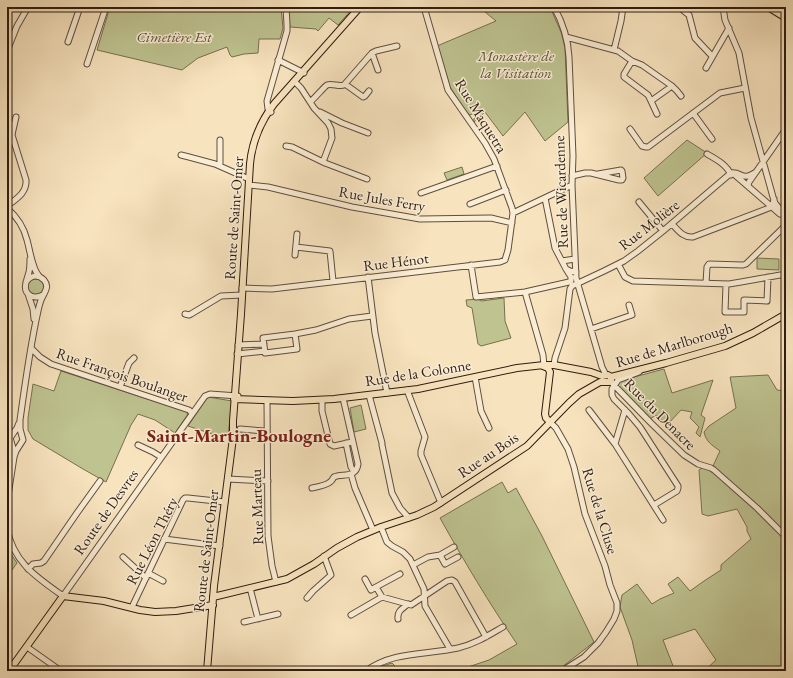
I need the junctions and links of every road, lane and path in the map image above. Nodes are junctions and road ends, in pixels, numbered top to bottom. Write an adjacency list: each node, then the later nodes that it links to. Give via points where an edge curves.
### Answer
1 (28, 7): 18 (street)
2 (80, 7): 16 (street)
3 (106, 7): 24 (street)
4 (286, 7): 22 (street, via 287,30)
5 (360, 7): 27 (main road)
6 (363, 7): 27 (main road, Route de Saint-Omer)
7 (424, 7): 54 (street, Rue Maquetra, via 447,88 485,143)
8 (554, 7): 15 (street, Rue de Wicardenne)
9 (623, 7): 19 (street)
10 (679, 7): 21 (street, via 689,15 695,38)
11 (723, 7): 14 (street)
12 (768, 7): 13 (main road)
13 (786, 18)
14 (729, 28): 21 (street); 31 (street, via 738,51)
15 (566, 37): 19 (street); 58 (street, Rue de Wicardenne, via 569,56)
16 (68, 42)
17 (397, 46): 20 (street)
18 (7, 48)
19 (614, 50): 23 (street)
20 (372, 53): 26 (street); 29 (street)
21 (712, 56): 25 (street)
22 (278, 60): 27 (street); 36 (street, via 267,101)
23 (632, 61): 30 (street); 34 (street, via 624,77 648,95)
24 (87, 64)
25 (706, 68)
26 (378, 70)
27 (303, 73): 28 (main road, Route de Saint-Omer)
28 (295, 82): 35 (street); 36 (main road, Route de Saint-Omer)
29 (345, 84): 32 (street, via 363,97); 35 (street, via 327,85)
30 (672, 86): 33 (street); 34 (street)
31 (745, 88): 39 (street, via 724,92); 51 (street)
32 (369, 91)
33 (681, 96)
34 (651, 101): 38 (street)
35 (310, 102): 37 (street)
36 (269, 110): 60 (main road, Route de Saint-Omer, via 256,137)
37 (315, 110): 43 (street); 52 (street, via 329,125 333,134)
38 (657, 114)
39 (693, 114): 42 (street, via 647,147 642,146); 45 (street)
40 (16, 117): 71 (street, via 12,135 26,186)
41 (786, 128): 44 (street)
42 (630, 129)
43 (368, 133)
44 (781, 136): 47 (street); 51 (street)
45 (712, 139)
46 (220, 140): 53 (street)
47 (786, 140)
48 (286, 146): 52 (street)
49 (707, 154): 57 (street, via 730,171)
50 (181, 155): 53 (street, Rue Jules Ferry)
51 (763, 161): 55 (street); 66 (street)
52 (323, 162): 59 (street)
53 (220, 166): 60 (street, Rue Jules Ferry)
54 (497, 166): 63 (street, Rue Maquetra); 64 (street)
55 (756, 172): 57 (street, via 746,176 735,172); 62 (street)
56 (598, 174): 58 (street, via 591,172)
57 (730, 174): 62 (street); 75 (street, Rue Molière)
58 (572, 176): 61 (street, Rue de Wicardenne)
59 (367, 179)
60 (249, 182): 74 (street, Rue Jules Ferry, via 354,208 420,219 491,218); 97 (main road, Route de Saint-Omer)
61 (572, 184): 65 (street); 82 (street, Rue de Wicardenne)
62 (748, 186): 68 (street)
63 (506, 190): 69 (street); 72 (street, Rue Maquetra)
64 (421, 193)
65 (545, 198): 72 (street); 83 (street, via 553,243)
66 (773, 198): 68 (street); 70 (street); 73 (street)
67 (639, 202): 77 (street)
68 (766, 202): 70 (street)
69 (470, 204)
70 (771, 206): 73 (street); 75 (street, via 691,237 683,235)
71 (7, 207): 79 (street, via 21,224)
72 (514, 213): 74 (street, Rue Hénot)
73 (786, 218)
74 (512, 223): 85 (street, Rue Hénot, via 504,261)
75 (672, 224): 77 (street, Rue Molière)
76 (786, 225): 95 (street, via 747,263 709,264)
77 (663, 231): 84 (street, Rue Molière)
78 (297, 234): 80 (street)
79 (29, 246): 89 (street, via 35,271); 93 (street, via 30,264)
80 (296, 247): 81 (street); 92 (street, via 330,251)
81 (295, 255)
82 (575, 259): 83 (street); 87 (street, Rue de Wicardenne)
83 (562, 262): 86 (street)
84 (618, 264): 94 (street, Rue Molière); 95 (street, via 625,277 633,280)
85 (471, 265): 90 (street, Rue Hénot); 98 (street, via 476,297)
86 (566, 269): 87 (street); 98 (street, via 571,277 570,282)
87 (576, 272): 94 (street, Rue de Wicardenne)
88 (786, 274): 91 (street)
89 (39, 276): 93 (street, via 31,277); 100 (street, via 47,284)
90 (368, 277): 92 (street, Rue Hénot); 105 (street)
91 (768, 277): 96 (street); 96 (street, via 767,301 744,300 744,312 725,312)
92 (333, 281): 97 (street, Rue Hénot, via 270,289)
93 (26, 282): 99 (street)
94 (577, 283): 106 (street, Rue de Wicardenne); 116 (street, via 570,288)
95 (706, 283): 96 (street)
96 (726, 284)
97 (242, 288): 101 (main road, Route de Saint-Omer)
98 (525, 292): 114 (street)
99 (28, 294): 100 (street, via 35,297); 107 (street, via 34,314)
100 (43, 294): 107 (street)
101 (242, 295): 103 (street, via 221,296 189,315); 110 (main road, Route de Saint-Omer)
102 (629, 305): 106 (street, via 632,315)
103 (185, 314)
104 (786, 314): 122 (main road, Rue de Marlborough, via 728,344)
105 (372, 316): 108 (street, via 348,319); 125 (street)
106 (591, 329): 117 (street, Rue de Wicardenne)
107 (33, 332): 111 (street)
108 (295, 334): 109 (street, via 263,338); 112 (street, via 297,349 265,354)
109 (264, 344): 110 (street); 112 (street)
110 (240, 345): 113 (main road, Route de Saint-Omer)
111 (31, 348): 123 (street, Rue François Boulanger, via 51,364); 134 (street)
112 (265, 351): 113 (street)
113 (239, 353): 127 (main road, Route de Saint-Omer)
114 (543, 355): 116 (street, via 548,362); 118 (street)
115 (134, 358): 123 (street)
116 (556, 364): 118 (main road, Rue de la Colonne); 119 (street); 120 (main road, Rue de la Colonne)
117 (601, 364): 120 (street, via 599,371); 122 (street, Rue de Wicardenne)
118 (543, 366): 119 (main road); 121 (main road, Rue de la Colonne, via 517,368)
119 (550, 372): 135 (main road, via 545,415)
120 (591, 372): 122 (main road, Rue de la Colonne)
121 (475, 377): 124 (main road, Rue de la Colonne); 136 (street, via 482,413)
122 (609, 379): 132 (street, via 612,397); 135 (main road, Rue au Bois, via 579,394); 163 (street, Rue du Denacre, via 684,455 695,463 714,470)
123 (120, 387): 133 (street, Rue François Boulanger, via 189,410)
124 (407, 390): 125 (main road, Rue de la Colonne); 156 (street, via 425,437 421,455)
125 (387, 393): 126 (main road, Rue de la Colonne)
126 (369, 395): 128 (main road, Rue de la Colonne); 158 (street, via 392,493 398,506)
127 (236, 397): 129 (main road, Rue de la Colonne); 133 (street, Route de Desvres, via 206,394); 150 (main road, Route de Saint-Omer, via 236,423)
128 (343, 398): 130 (main road, Rue de la Colonne); 141 (street)
129 (267, 400): 130 (main road, Rue de la Colonne); 138 (street, Rue Marteau)
130 (322, 400): 142 (street, via 322,411 330,443 333,446)
131 (590, 410): 145 (street)
132 (625, 410): 145 (street); 157 (street, via 642,429 678,487 677,491)
133 (192, 414): 148 (street, Route de Desvres)
134 (20, 420): 139 (street); 140 (street)
135 (550, 422): 156 (main road, Rue au Bois, via 524,447); 201 (street, Rue de la Cluse, via 569,452 585,514 617,601 617,611 612,622 592,650)
136 (489, 428)
137 (240, 429): 138 (street)
138 (266, 431): 152 (street, Rue Marteau)
139 (13, 433): 140 (street); 143 (street, via 10,439)
140 (22, 435): 144 (street, via 23,441)
141 (352, 442): 142 (street); 149 (street, via 358,464)
142 (346, 443): 149 (street)
143 (12, 444): 144 (street); 147 (street)
144 (20, 444): 147 (street)
145 (615, 444): 157 (street)
146 (138, 445): 148 (street)
147 (14, 457): 154 (street)
148 (161, 457): 180 (street, Route de Desvres)
149 (352, 473): 153 (street, via 335,477 330,482); 162 (street, via 355,488)
150 (228, 479): 152 (street); 155 (main road, Route de Saint-Omer)
151 (100, 481): 172 (street, via 44,561 34,563)
152 (268, 481): 177 (street, Rue Marteau, via 268,542)
153 (312, 488)
154 (7, 502)
155 (225, 502): 164 (street, Rue Léon Théry, via 184,498); 165 (main road, Route de Saint-Omer)
156 (441, 503): 158 (main road, Rue au Bois)
157 (654, 505): 159 (street)
158 (409, 518): 160 (main road, Rue au Bois)
159 (663, 520)
160 (381, 527): 162 (main road, Rue au Bois); 171 (street, via 387,542 405,554)
161 (7, 528): 172 (street, via 17,555)
162 (373, 530): 168 (main road, Rue au Bois)
163 (786, 537)
164 (164, 539): 165 (street); 174 (street, Rue Léon Théry)
165 (220, 546): 182 (main road, Route de Saint-Omer)
166 (454, 547): 167 (street)
167 (440, 555): 170 (street, via 445,564); 171 (street, via 428,557)
168 (324, 556): 177 (main road, Rue au Bois, via 288,579); 184 (street, via 331,575)
169 (124, 557): 174 (street)
170 (458, 557)
171 (413, 566): 181 (street)
172 (28, 569): 180 (street)
173 (400, 574): 178 (street)
174 (147, 576): 176 (street); 187 (street, Rue Léon Théry)
175 (365, 579): 178 (street, via 371,590)
176 (163, 581)
177 (276, 582): 179 (main road, Rue au Bois)
178 (376, 587): 183 (street)
179 (250, 588): 182 (main road, Rue au Bois); 190 (street)
180 (63, 596): 187 (main road); 195 (main road, Route de Desvres)
181 (424, 596): 185 (street, via 411,605); 194 (street, via 448,581 454,581); 196 (street, via 425,606)
182 (213, 597): 186 (main road, Route de Saint-Omer)
183 (382, 597): 185 (street); 189 (street)
184 (307, 598)
185 (408, 604): 191 (street, via 399,611)
186 (212, 605): 187 (main road, via 161,612); 199 (main road, Route de Saint-Omer)
187 (132, 607)
188 (278, 614): 190 (street)
189 (351, 615)
190 (258, 619): 192 (street)
191 (398, 619)
192 (244, 622)
193 (503, 627): 194 (street)
194 (486, 637): 196 (street, via 472,644)
195 (26, 647): 197 (main road, Route de Desvres); 198 (street)
196 (450, 649): 200 (street, via 401,656 384,661)
197 (9, 671)
198 (61, 671)
199 (207, 671)
200 (366, 671)
201 (562, 671)

